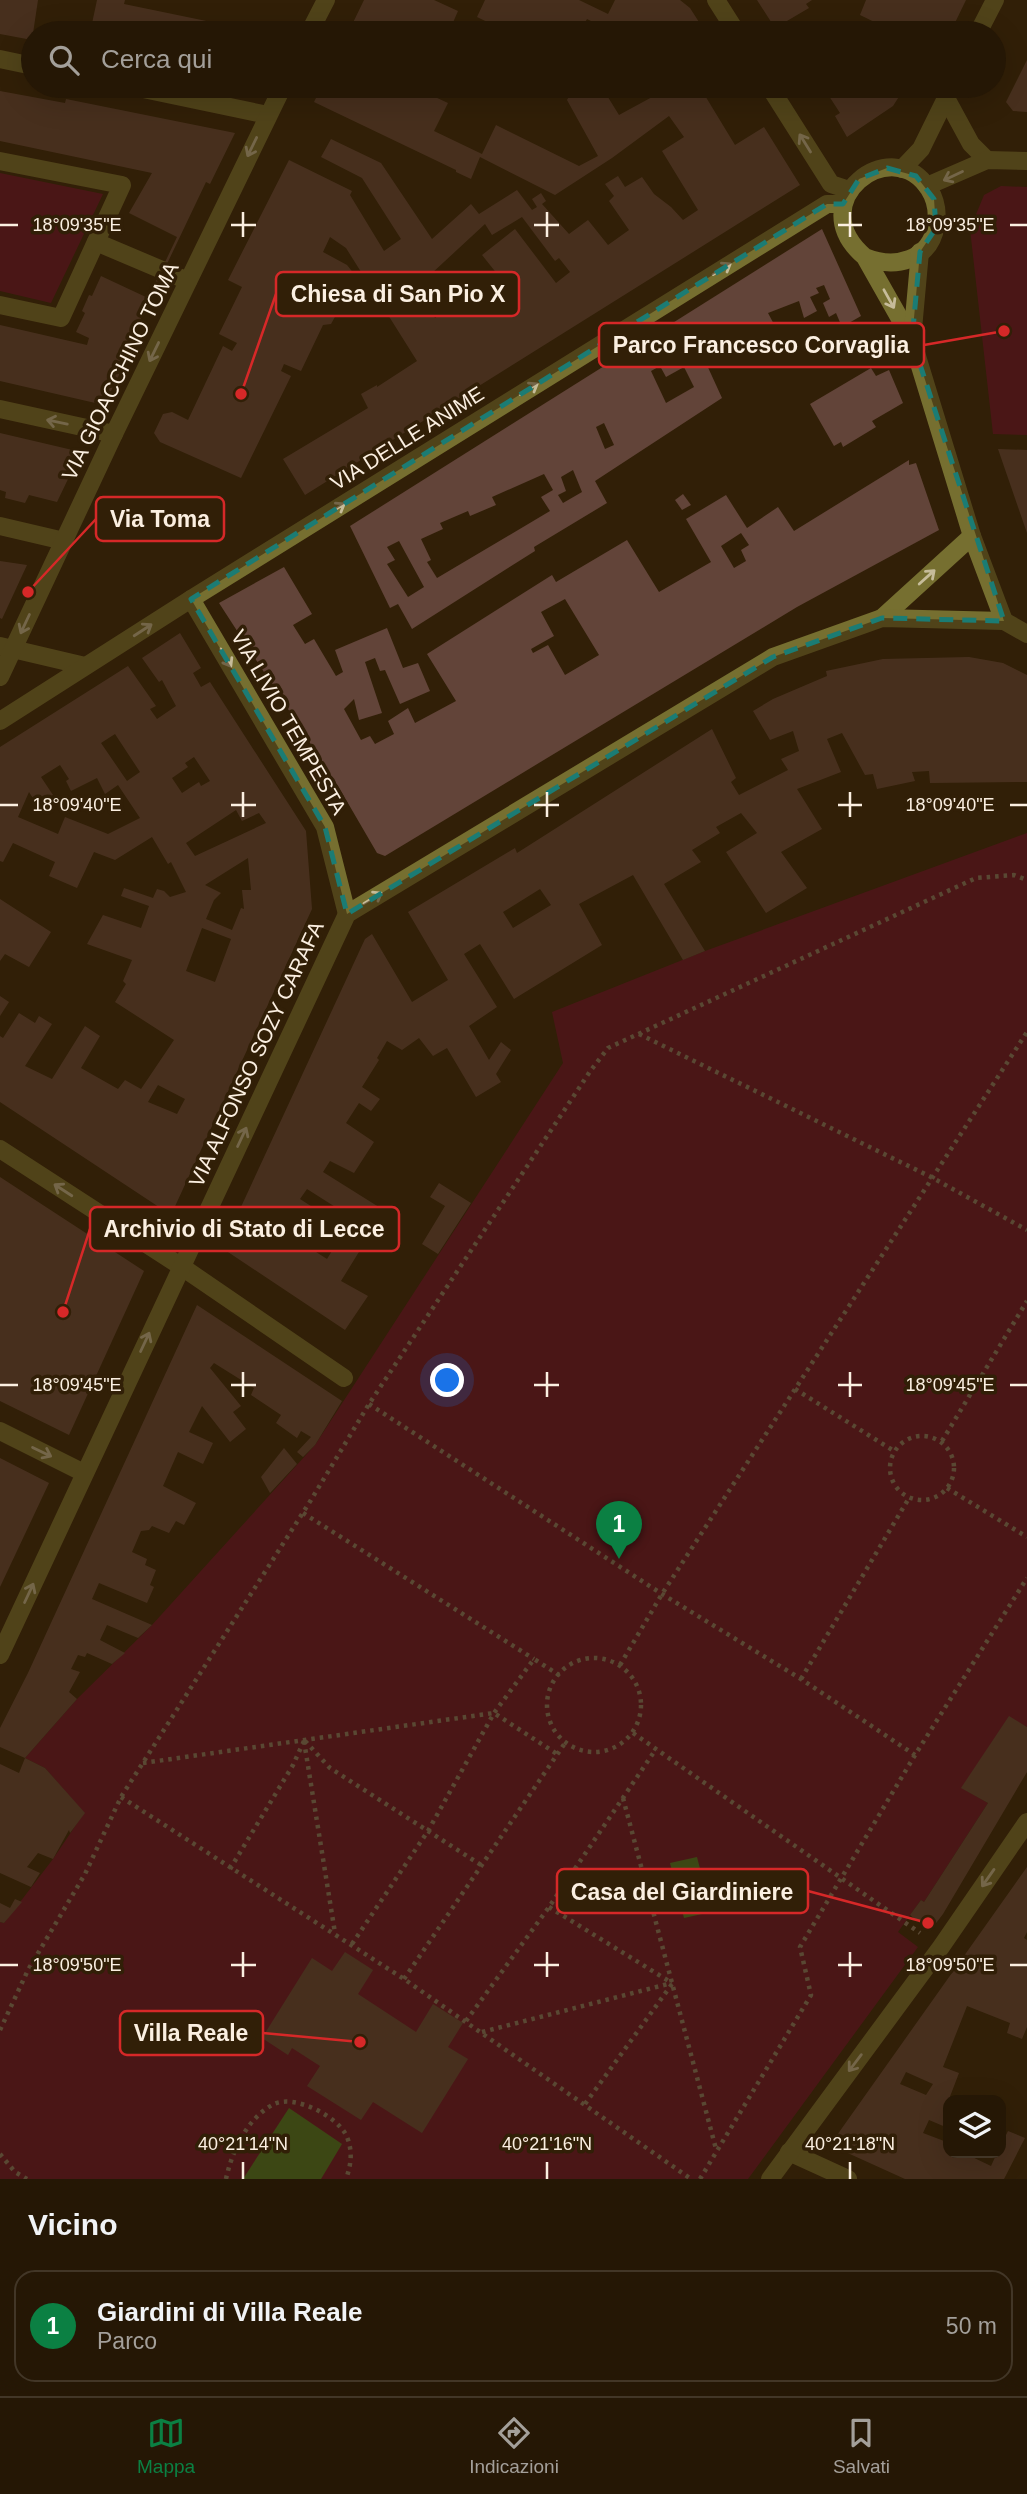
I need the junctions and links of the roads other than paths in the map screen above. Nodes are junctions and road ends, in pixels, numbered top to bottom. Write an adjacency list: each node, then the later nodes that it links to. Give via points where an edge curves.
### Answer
1 (326, 0): 4 (street)
2 (716, 0): 5 (street)
3 (995, 0): 6 (street)
4 (315, 21)
5 (729, 21)
6 (984, 21)
7 (0, 59): 8 (street)
8 (21, 63)
9 (187, 98): 14 (street)
10 (277, 98): 14 (street, VIA GIOACCHINO TOMA)
11 (777, 98): 20 (street, one-way to 11, via 831,184)
12 (946, 98): 18 (street, via 921,149)
13 (952, 98): 15 (street, via 971,144)
14 (268, 115): 24 (street, VIA GIOACCHINO TOMA, one-way to 24)
15 (987, 160): 16 (street); 19 (street, one-way to 19)
16 (1027, 160)
17 (0, 161): 21 (street, via 122,185)
18 (902, 169): 19 (street); 20 (street, via 872,171 859,179)
19 (927, 186): 22 (street, via 937,213 936,228)
20 (846, 197): 23 (street, via 842,219 846,234); 32 (street, VIA DELLE ANIME, one-way to 20, via 827,204)
21 (96, 242): 24 (street); 25 (street, via 61,318)
22 (920, 253): 23 (street, via 894,264); 26 (street)
23 (865, 257): 26 (street, one-way to 26)
24 (188, 281): 28 (street, VIA GIOACCHINO TOMA, one-way to 28)
25 (0, 305)
26 (912, 340): 30 (street)
27 (0, 409): 28 (street, one-way to 27)
28 (114, 434): 31 (street, VIA GIOACCHINO TOMA)
29 (0, 526): 31 (street)
30 (972, 536): 33 (street, VIA ALFONSO SOZY CARAFA, one-way to 30); 34 (street)
31 (64, 541): 36 (street, VIA GIOACCHINO TOMA, one-way to 36)
32 (191, 599): 37 (street, VIA DELLE ANIME, one-way to 32); 40 (street, VIA LIVIO TEMPESTA, one-way to 40, via 325,827)
33 (882, 618): 34 (street, VIA ALFONSO SOZY CARAFA); 40 (street, VIA ALFONSO SOZY CARAFA, one-way to 33, via 773,657)
34 (1004, 621): 35 (street, VIA ALFONSO SOZY CARAFA)
35 (1027, 634)
36 (7, 647): 37 (street); 38 (street, VIA GIOACCHINO TOMA)
37 (85, 666): 39 (street, VIA DELLE ANIME)
38 (0, 677)
39 (0, 721)
40 (347, 914): 42 (street, VIA ALFONSO SOZY CARAFA, one-way to 40)
41 (0, 1149): 42 (street, one-way to 41)
42 (182, 1267): 43 (street); 45 (street, VIA ALFONSO SOZY CARAFA, one-way to 42)
43 (344, 1378)
44 (0, 1431): 45 (street, one-way to 45)
45 (84, 1473): 46 (street, VIA ALFONSO SOZY CARAFA, one-way to 45)
46 (0, 1655)
47 (1027, 1822): 48 (street, one-way to 48)
48 (789, 2152): 49 (street); 50 (street)
49 (770, 2179)
50 (848, 2179)

